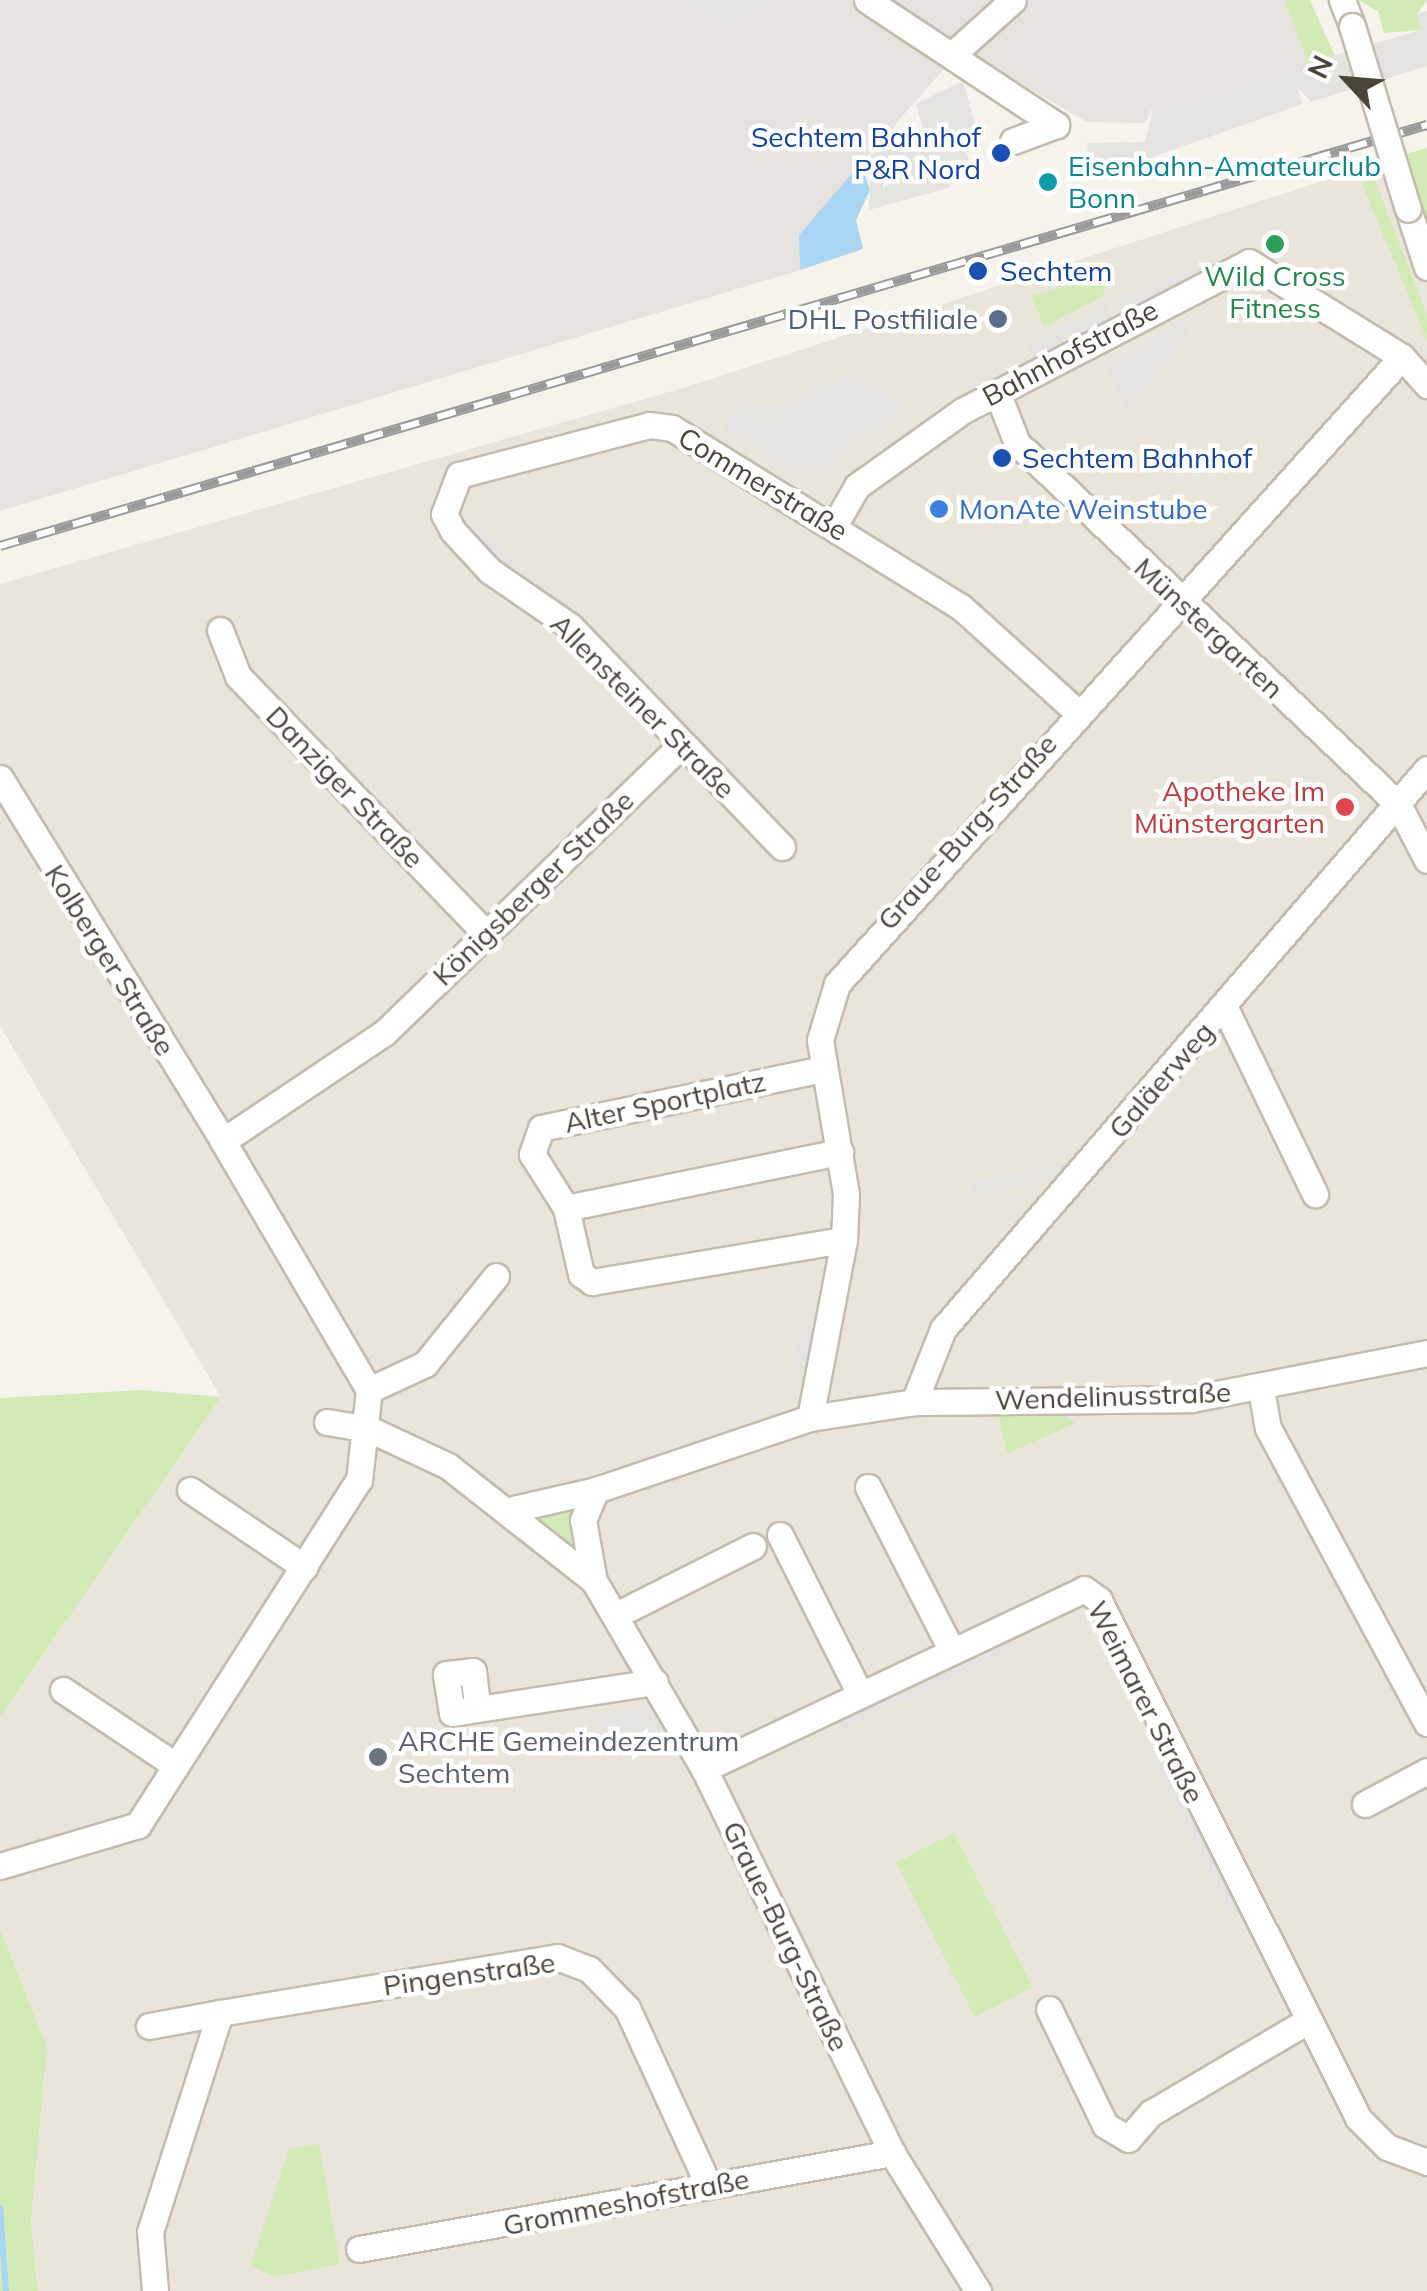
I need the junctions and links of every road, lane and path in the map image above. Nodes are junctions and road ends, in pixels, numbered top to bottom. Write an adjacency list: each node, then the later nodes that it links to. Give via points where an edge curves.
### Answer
1 (868, 0): 5 (street)
2 (1012, 0): 4 (street)
3 (1342, 0): 7 (street, bridge)
4 (983, 12): 5 (street)
5 (954, 53): 6 (street, via 1056,136)
6 (1013, 141)
7 (1427, 267)
8 (1402, 357): 9 (street, Bahnhofstraße); 10 (street, Bahnhofstraße, via 1250,262); 13 (street, Graue-Burg-Straße)
9 (1427, 386)
10 (997, 392): 11 (street, Bahnhofstraße, via 856,486); 13 (street, Münstergarten, via 1018,443)
11 (834, 526): 12 (street, Commerstraße, via 690,436 649,425 459,474 444,514); 15 (street, Commerstraße, via 960,607)
12 (453, 531): 16 (street, Allensteiner Straße, via 490,571 570,626)
13 (1180, 602): 15 (street, Graue-Burg-Straße); 19 (street, Münstergarten)
14 (220, 630): 22 (street, Danziger Straße, via 238,676)
15 (1076, 711): 24 (street, Graue-Burg-Straße, via 837,984 822,1013)
16 (682, 744): 20 (street, Allensteiner Straße); 22 (street, Königsberger Straße)
17 (1427, 769): 19 (street, Galäerweg)
18 (0, 778): 25 (street, Kolberger Straße)
19 (1398, 804): 21 (street, Münstergarten); 23 (street, Galäerweg)
20 (782, 847)
21 (1427, 860)
22 (486, 934): 25 (street, Königsberger Straße, via 384,1033)
23 (1225, 1008): 27 (street); 34 (street, Galäerweg, via 943,1329)
24 (822, 1069): 26 (street, Graue-Burg-Straße); 28 (street, Alter Sportplatz, via 540,1128 532,1154)
25 (222, 1141): 32 (street, Kolberger Straße)
26 (840, 1152): 28 (street); 29 (street, Graue-Burg-Straße)
27 (1316, 1194)
28 (566, 1208): 29 (street, Alter Sportplatz, via 582,1274 608,1285)
29 (844, 1240): 35 (street, Graue-Burg-Straße)
30 (496, 1276): 32 (street, via 425,1364)
31 (1427, 1353): 33 (street, Wendelinusstraße)
32 (369, 1390): 37 (street)
33 (1261, 1390): 34 (street, Wendelinusstraße); 52 (street, via 1268,1428)
34 (914, 1402): 35 (street)
35 (810, 1418): 40 (street)
36 (327, 1422): 37 (street, Graue-Burg-Straße)
37 (368, 1429): 41 (street, Graue-Burg-Straße, via 448,1466); 44 (street, via 359,1480)
38 (868, 1487): 47 (street)
39 (190, 1490): 44 (street)
40 (596, 1490): 41 (street); 45 (street, Graue-Burg-Straße, via 583,1547)
41 (509, 1510): 45 (street, Graue-Burg-Straße)
42 (780, 1535): 50 (street)
43 (753, 1546): 46 (street)
44 (304, 1567): 53 (street)
45 (594, 1581): 46 (street, Graue-Burg-Straße)
46 (618, 1614): 48 (street, Graue-Burg-Straße)
47 (951, 1649): 50 (street, Weimarer Straße); 60 (street, Weimarer Straße, via 1068,1591 1094,1594)
48 (655, 1682): 51 (street); 54 (street, Graue-Burg-Straße)
49 (63, 1690): 53 (street)
50 (860, 1694): 54 (street, Weimarer Straße)
51 (478, 1709)
52 (1427, 1723)
53 (175, 1766): 57 (street, via 138,1825)
54 (704, 1769): 62 (street, Graue-Burg-Straße)
55 (1427, 1772): 56 (street)
56 (1365, 1804)
57 (0, 1866)
58 (1049, 2009): 60 (street, via 1105,2125 1128,2140 1151,2113)
59 (220, 2013): 61 (street, Pingenstraße); 64 (street, Pingenstraße, via 557,1957 589,1969 628,2008); 66 (street, via 150,2232)
60 (1309, 2020): 63 (street, Weimarer Straße, via 1358,2118 1387,2147)
61 (149, 2026)
62 (892, 2154): 64 (street, Grommeshofstraße); 67 (street, Graue-Burg-Straße)
63 (1427, 2162)
64 (708, 2184): 65 (street, Grommeshofstraße)
65 (359, 2249)
66 (155, 2291)
67 (978, 2291)

